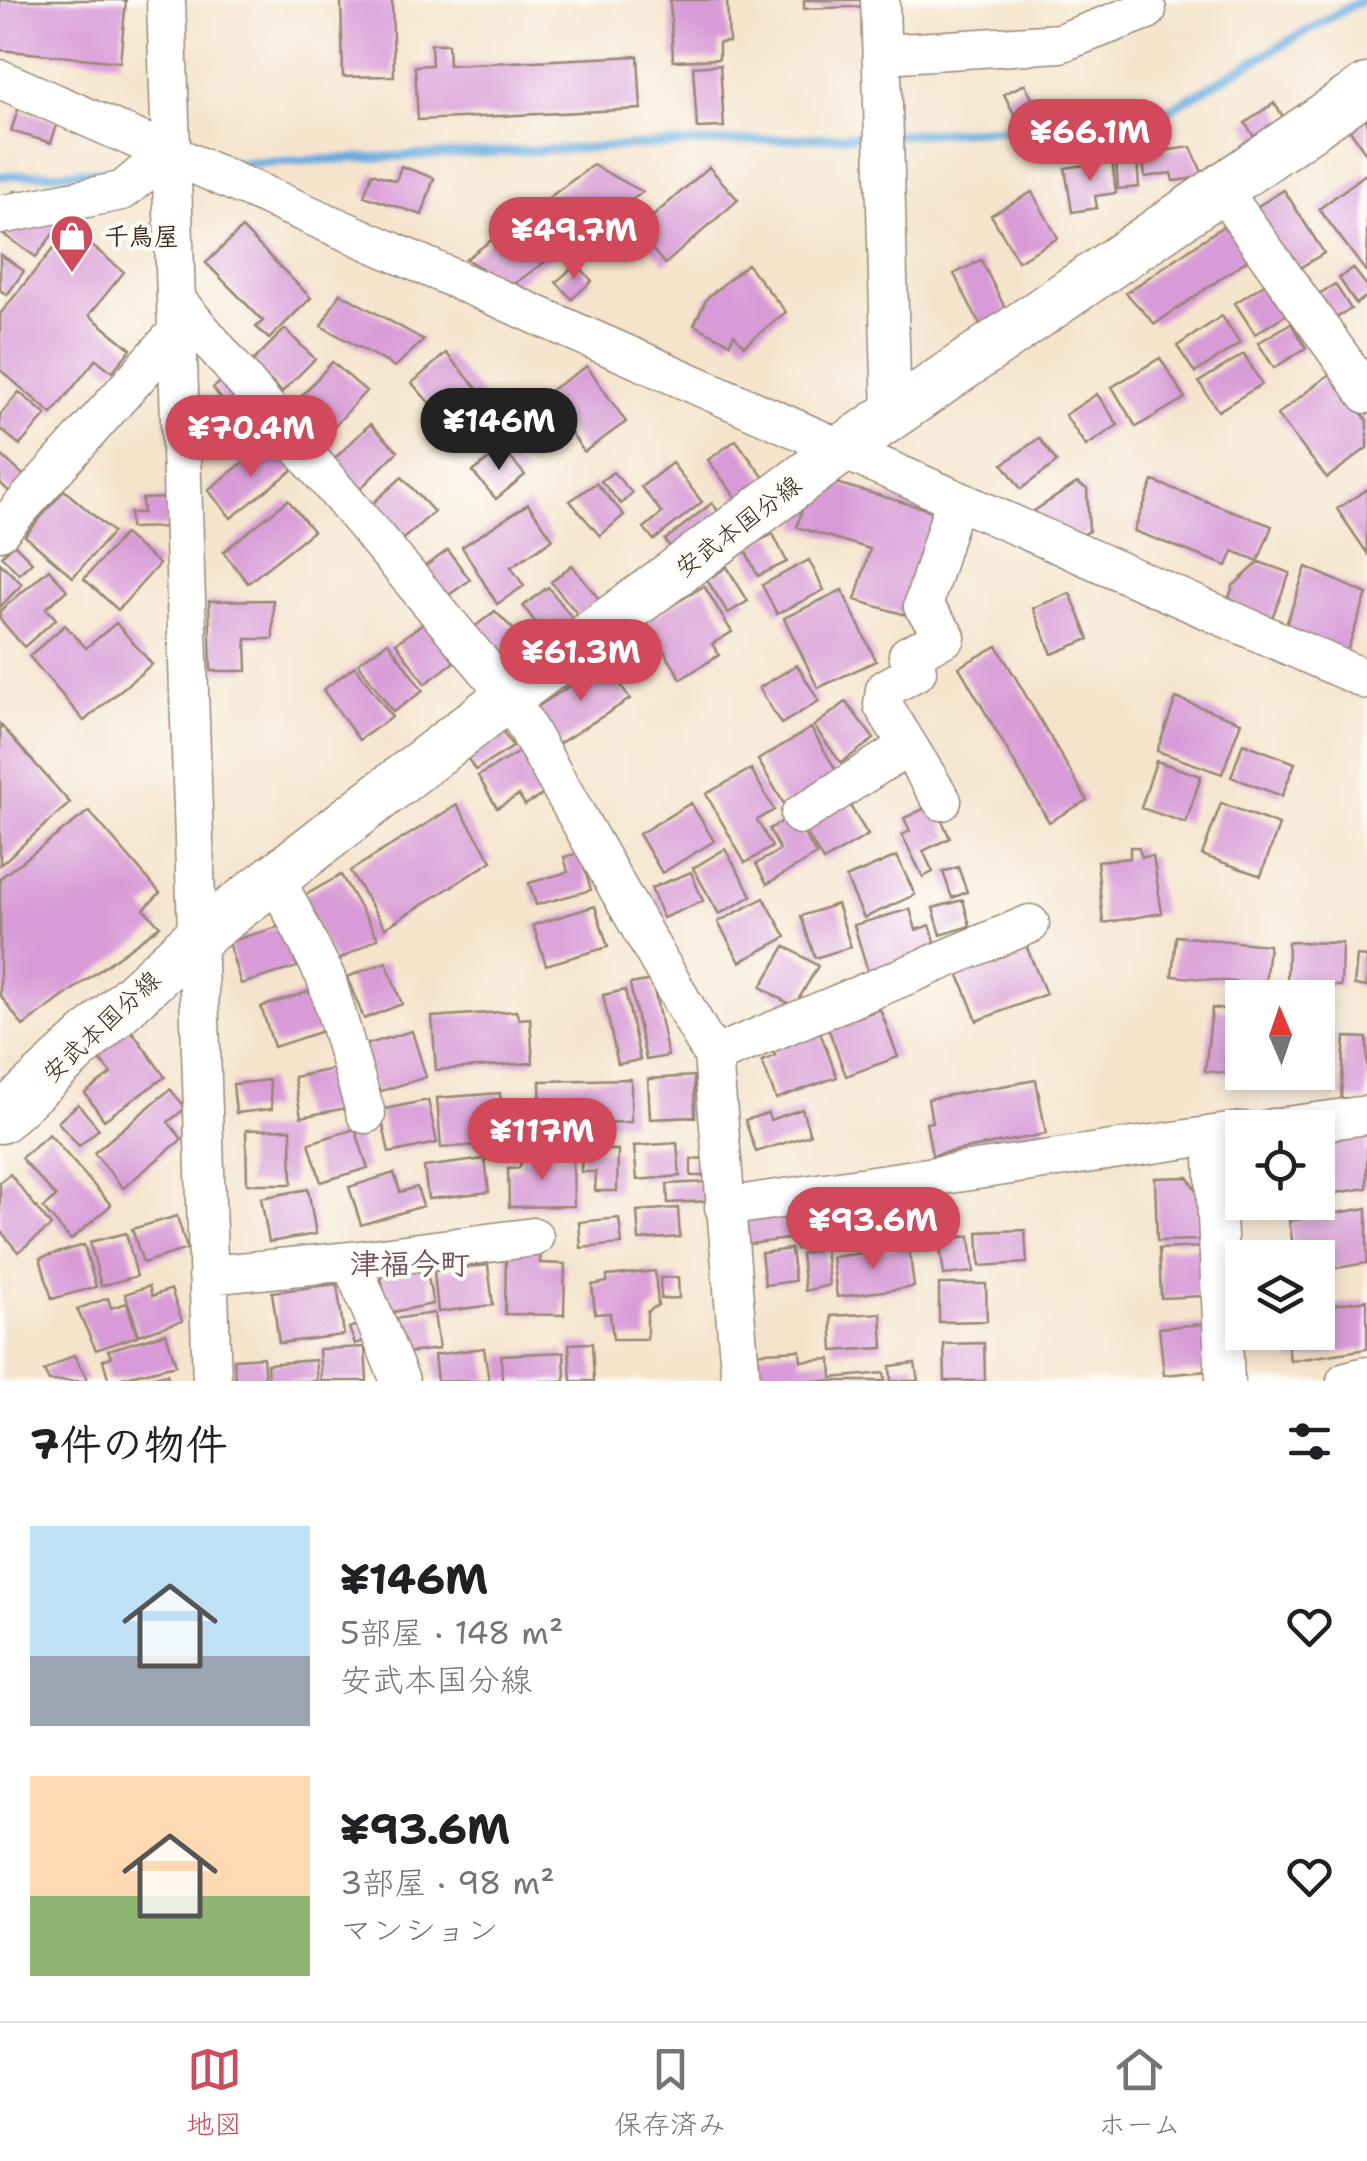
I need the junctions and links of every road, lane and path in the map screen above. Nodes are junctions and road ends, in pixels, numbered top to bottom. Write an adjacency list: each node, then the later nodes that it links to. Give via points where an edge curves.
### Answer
1 (166, 0): 7 (street)
2 (880, 0): 4 (street)
3 (1147, 10): 4 (street, via 1060,43)
4 (884, 54): 12 (street)
5 (0, 79): 7 (street)
6 (1367, 88): 8 (main road, 安武本国分線)
7 (168, 153): 9 (street, via 122,191); 10 (street); 13 (street)
8 (1221, 189): 11 (street); 12 (main road, 安武本国分線)
9 (0, 216)
10 (176, 317): 15 (street); 17 (street); 23 (street)
11 (1367, 394)
12 (892, 414): 13 (main road, 安武本国分線)
13 (841, 450): 14 (street); 17 (main road, 安武本国分線)
14 (956, 500): 16 (street); 18 (street, via 924,606 946,637 908,655 917,671 885,689 884,705)
15 (0, 531)
16 (1367, 680)
17 (509, 696): 21 (main road, 安武本国分線); 24 (street)
18 (908, 746): 19 (street); 20 (street)
19 (942, 801)
20 (800, 815)
21 (276, 879): 23 (main road, 安武本国分線); 25 (street, via 326,978)
22 (1030, 924): 24 (street)
23 (197, 938): 27 (main road, 安武本国分線); 34 (street)
24 (713, 1056): 30 (street)
25 (366, 1114)
26 (1367, 1115): 28 (street)
27 (0, 1118)
28 (1335, 1119)
29 (1225, 1134): 30 (street)
30 (724, 1207): 38 (street)
31 (1227, 1220): 39 (street)
32 (534, 1237): 33 (street)
33 (351, 1261): 34 (street); 37 (street)
34 (208, 1275): 36 (street)
35 (1367, 1376): 40 (street)
36 (212, 1381)
37 (400, 1381)
38 (742, 1381)
39 (1225, 1381)
40 (1346, 1381)

